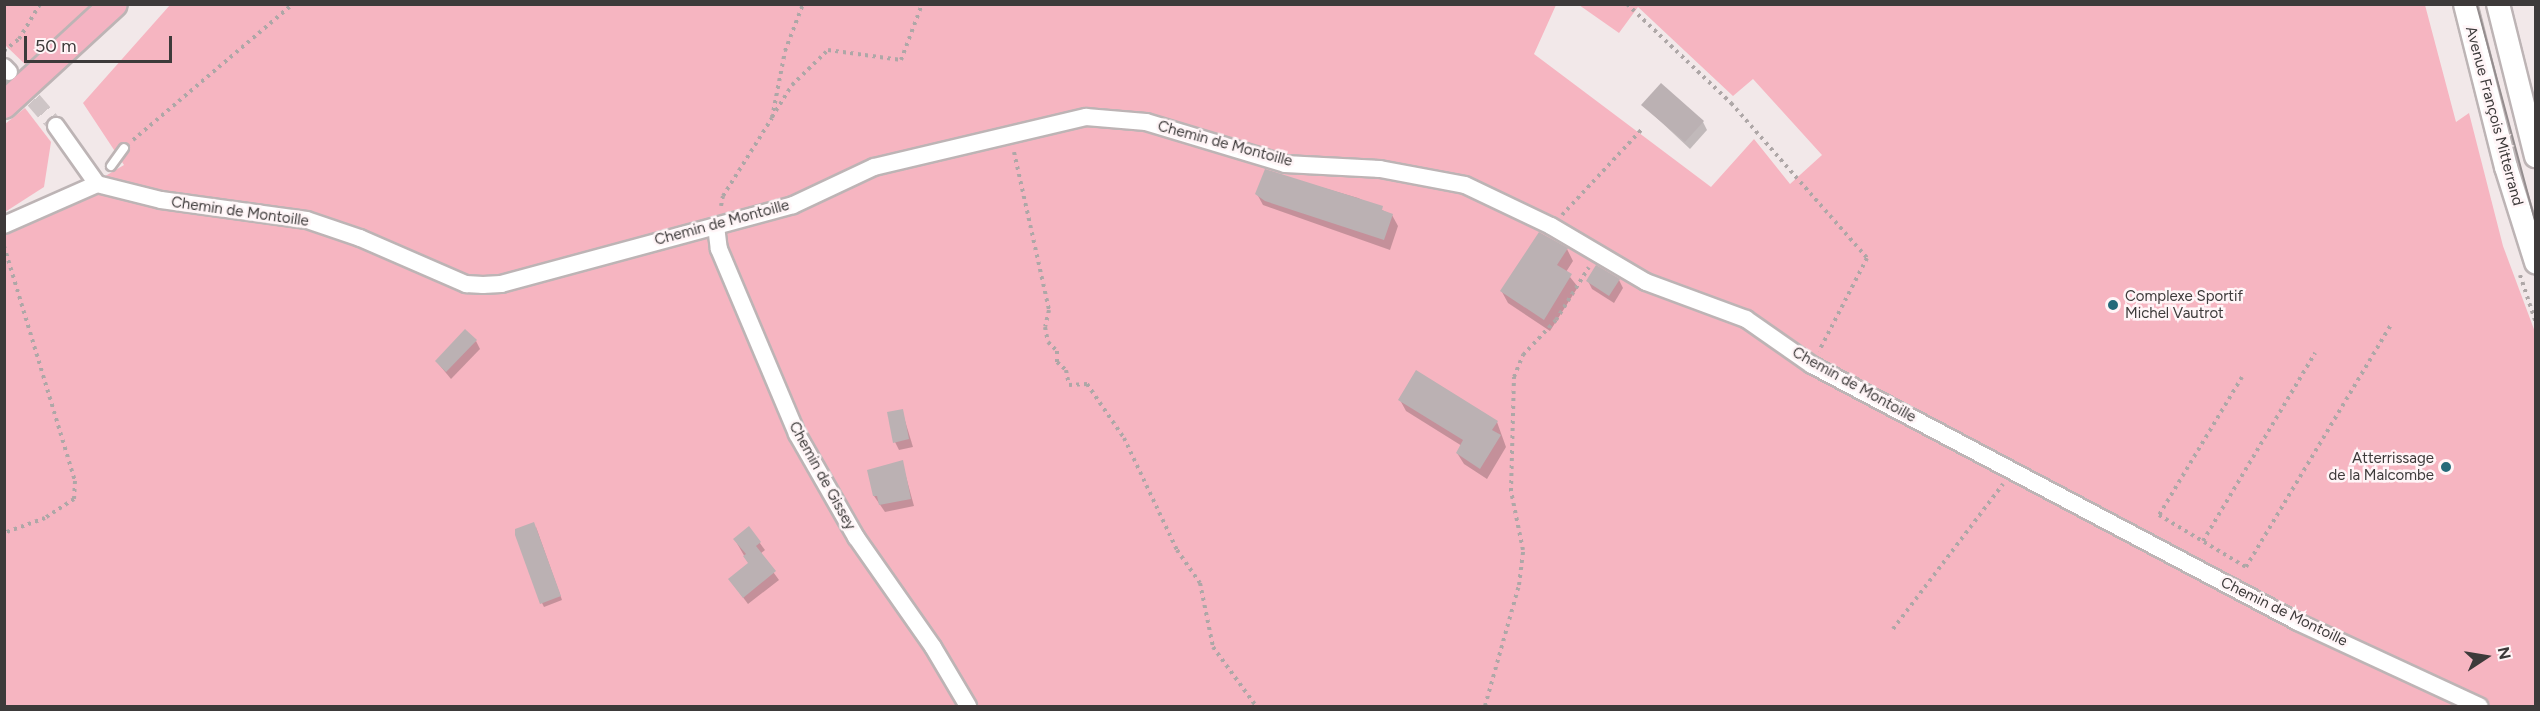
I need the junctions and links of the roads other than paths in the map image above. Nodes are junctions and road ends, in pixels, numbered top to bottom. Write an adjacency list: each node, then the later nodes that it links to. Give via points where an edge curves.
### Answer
1 (114, 4): 4 (main road)
2 (2465, 4): 12 (main road, Avenue François Mitterrand, via 2506,167)
3 (2498, 4): 7 (main road, Avenue François Mitterrand)
4 (4, 105)
5 (56, 126): 9 (street)
6 (124, 148): 8 (lane)
7 (2535, 156)
8 (111, 166)
9 (97, 184): 10 (street); 11 (street, Chemin de Montoille, via 161,200 307,220 360,238 466,284 501,284)
10 (4, 225)
11 (716, 226): 13 (street, Chemin de Gissey, via 719,249 797,434 856,537 933,647); 14 (street, Chemin de Montoille, via 793,205 874,168 1086,117 1146,122 1285,164 1380,169 1465,185 1551,226 1646,282 1746,319 1812,366 2298,622)
12 (2535, 262)
13 (968, 706)
14 (2480, 706)

